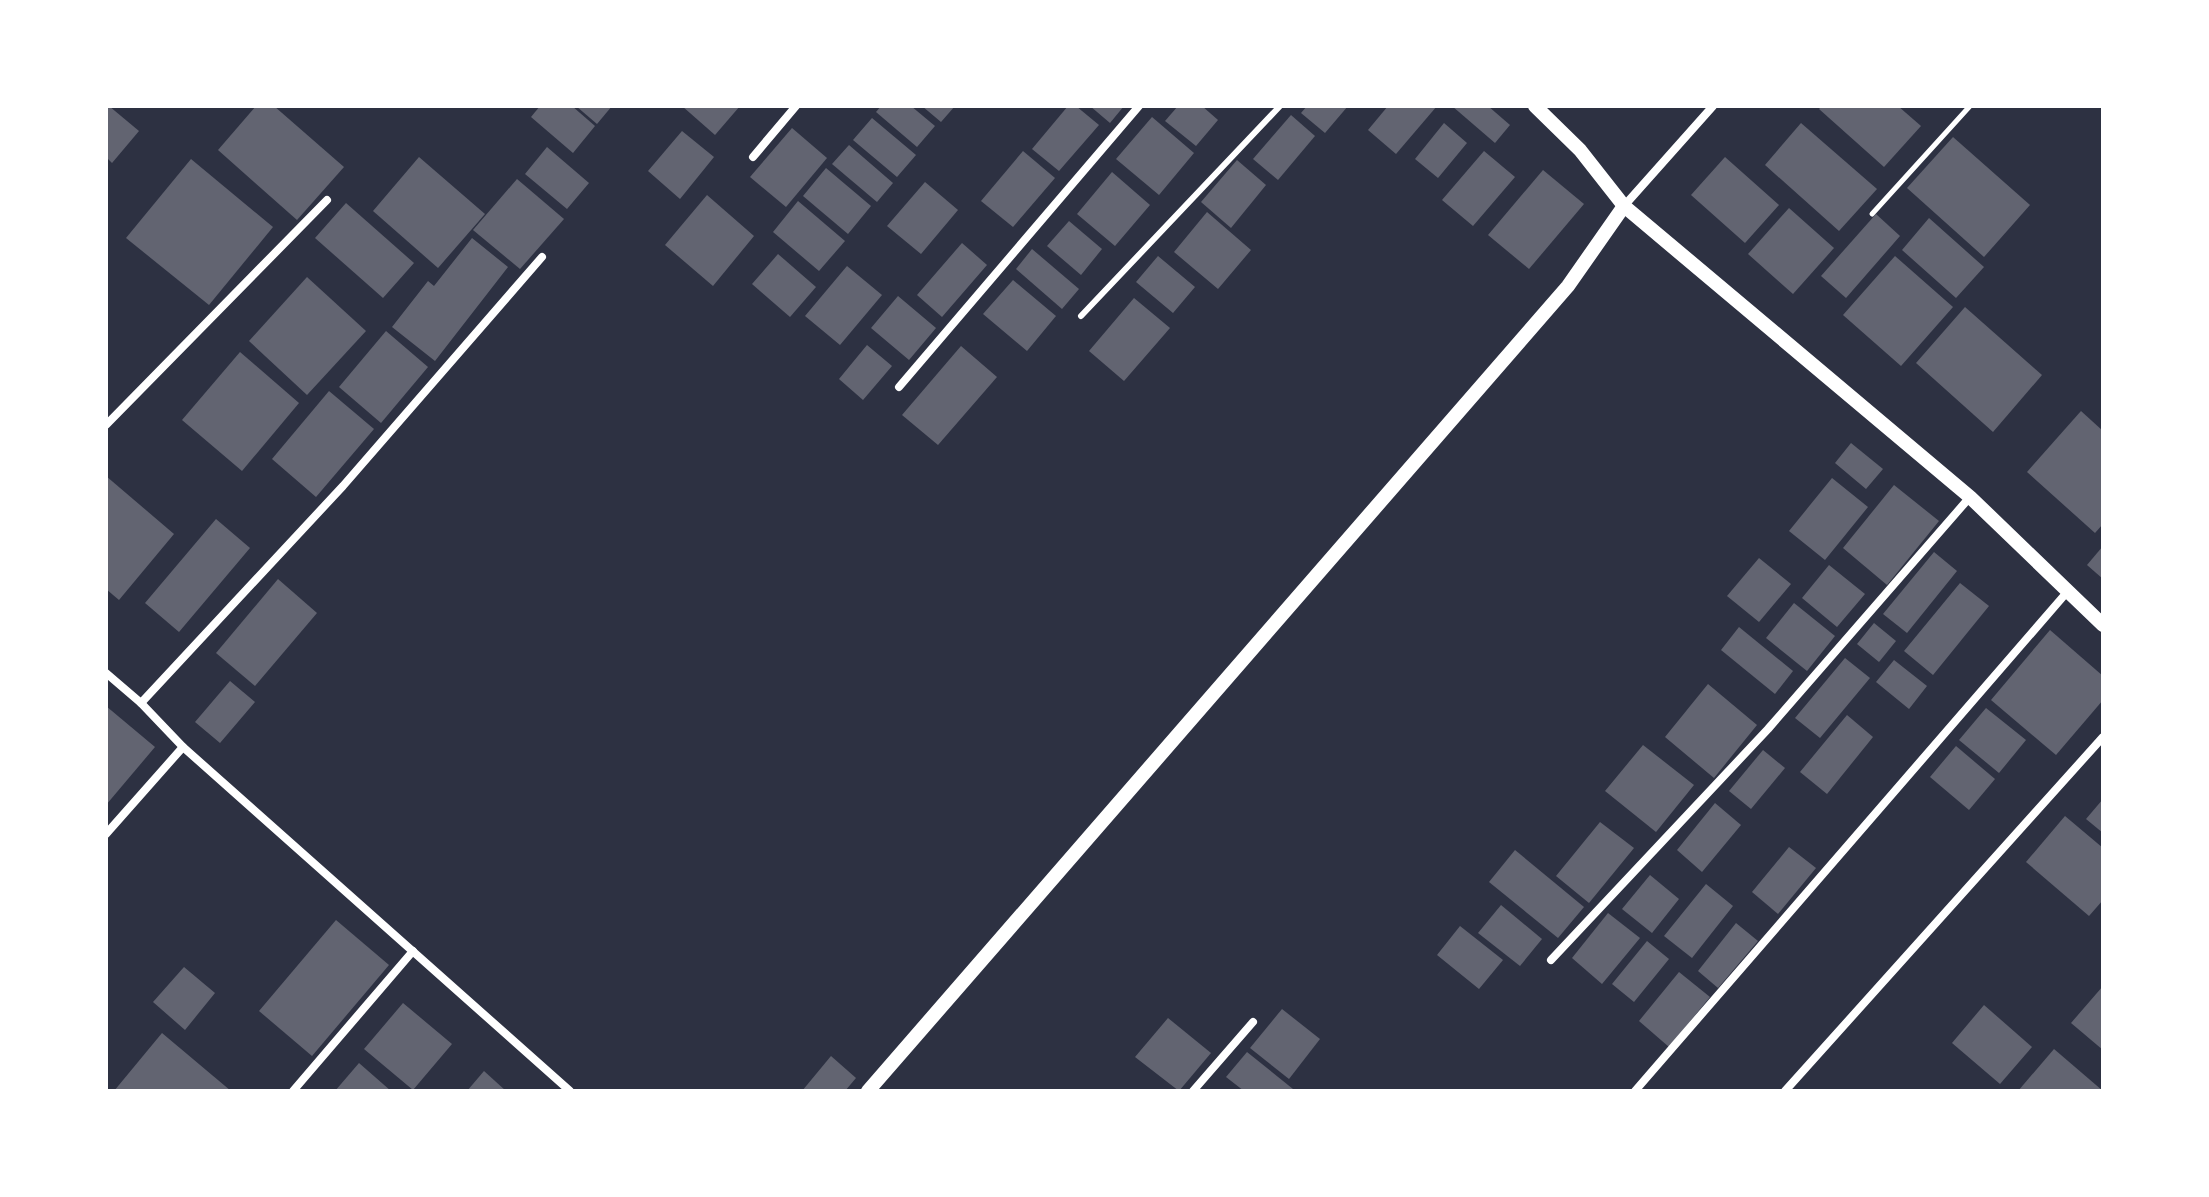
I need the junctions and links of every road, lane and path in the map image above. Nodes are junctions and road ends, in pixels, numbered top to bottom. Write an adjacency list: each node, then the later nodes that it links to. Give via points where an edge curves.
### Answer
1 (796, 106): 7 (street)
2 (1139, 106): 13 (street)
3 (1280, 106): 12 (lane)
4 (1535, 106): 9 (street, via 1580,150)
5 (1713, 106): 9 (street)
6 (1970, 106): 10 (path)
7 (753, 157)
8 (327, 200): 14 (street)
9 (1624, 206): 15 (street); 28 (street, via 1568,286)
10 (1872, 214)
11 (542, 257): 19 (street, via 343,486)
12 (1081, 316)
13 (899, 387)
14 (106, 425)
15 (1970, 497): 16 (street); 24 (street, via 1768,729)
16 (2068, 591): 17 (street); 30 (street)
17 (2103, 625)
18 (106, 673): 19 (street)
19 (141, 703): 21 (street)
20 (2103, 737): 31 (street)
21 (183, 747): 22 (street); 23 (street)
22 (106, 834)
23 (413, 951): 26 (street); 27 (street)
24 (1551, 960)
25 (1253, 1022): 29 (street)
26 (293, 1091)
27 (570, 1091)
28 (868, 1091)
29 (1193, 1091)
30 (1635, 1091)
31 (1785, 1091)

